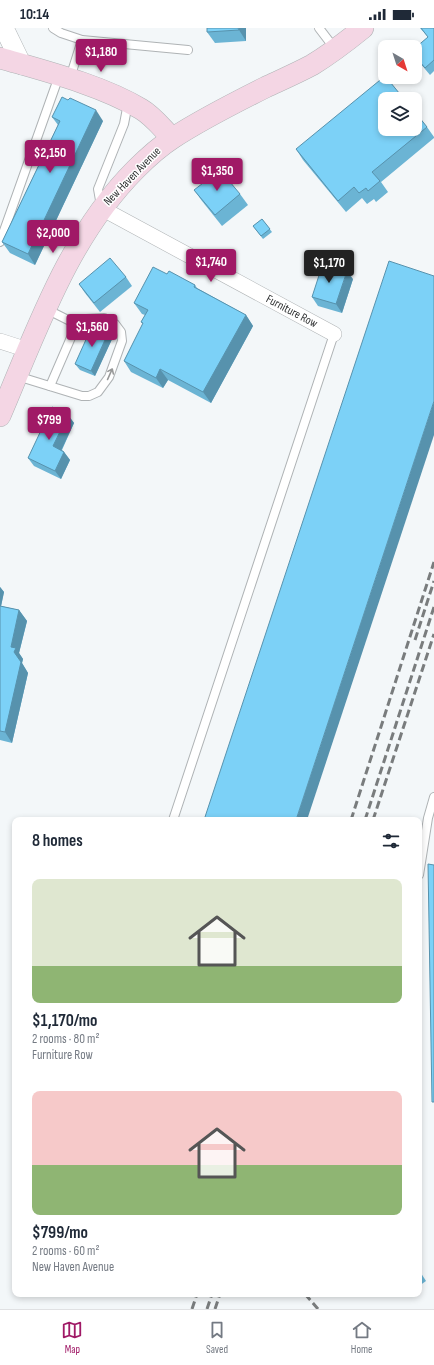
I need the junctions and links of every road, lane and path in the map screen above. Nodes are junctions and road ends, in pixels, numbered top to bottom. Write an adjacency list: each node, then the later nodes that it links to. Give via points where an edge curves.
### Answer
1 (4, 28): 9 (street)
2 (53, 28): 5 (lane)
3 (319, 28): 6 (lane)
4 (363, 28): 6 (main road, New Haven Avenue)
5 (82, 40): 7 (lane); 10 (lane)
6 (336, 48): 12 (main road, New Haven Avenue, via 312,65 231,104)
7 (188, 50)
8 (0, 58): 9 (main road)
9 (22, 65): 10 (main road)
10 (64, 78): 11 (main road); 14 (lane)
11 (128, 102): 12 (main road, via 142,109); 13 (lane, via 124,124 98,189)
12 (172, 138): 13 (main road, New Haven Avenue, via 151,154)
13 (101, 208): 15 (main road, New Haven Avenue, via 62,272); 17 (street, Furniture Row)
14 (0, 242)
15 (46, 309): 16 (lane, via 68,320); 19 (main road, New Haven Avenue)
16 (79, 319): 21 (lane); 21 (lane, one-way to 16, via 89,396 98,392 110,377 122,341 121,332 115,324 104,318)
17 (334, 334): 24 (lane)
18 (0, 341): 19 (street)
19 (28, 350): 20 (main road, New Haven Avenue)
20 (18, 376): 21 (lane); 22 (main road, New Haven Avenue)
21 (50, 386)
22 (0, 416)
23 (434, 797): 25 (lane)
24 (174, 817)
25 (422, 856)

